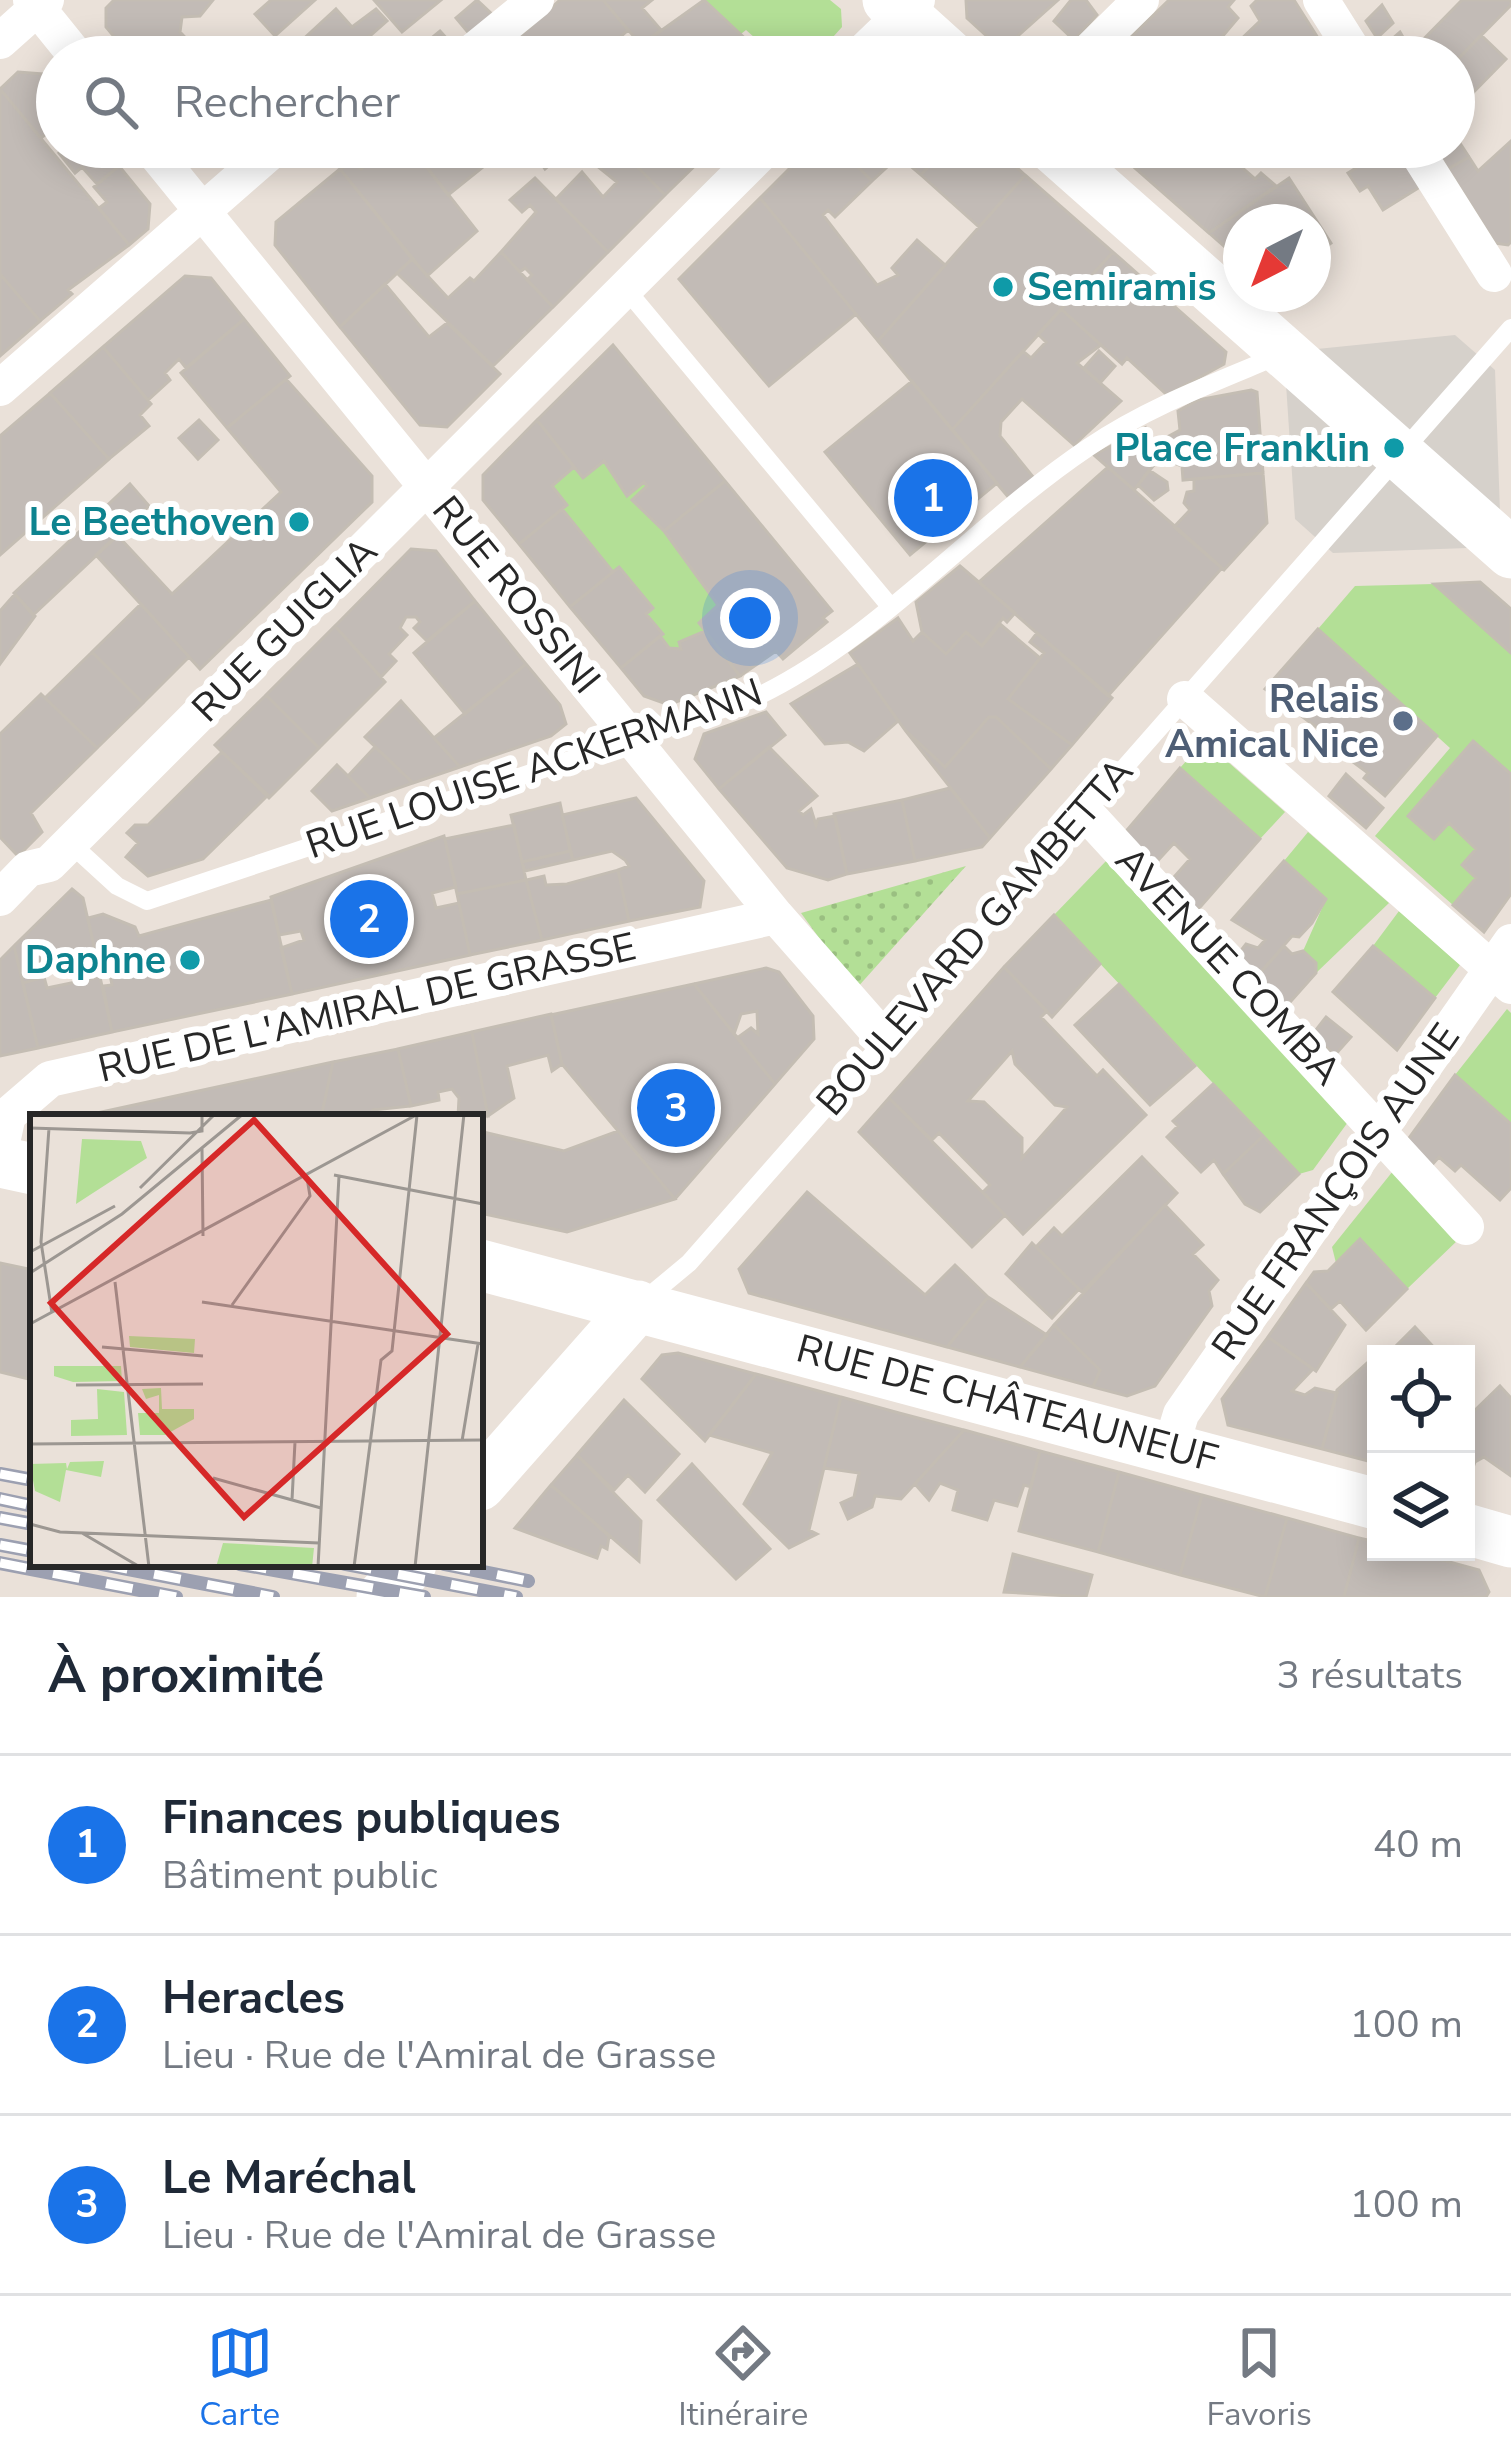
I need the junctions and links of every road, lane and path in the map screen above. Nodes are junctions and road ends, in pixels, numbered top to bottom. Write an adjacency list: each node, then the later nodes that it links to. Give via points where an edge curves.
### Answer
1 (536, 0): 7 (street)
2 (1141, 0): 10 (street)
3 (1321, 0): 11 (street)
4 (38, 3): 6 (street); 12 (street)
5 (903, 4): 8 (street); 9 (street)
6 (62, 36)
7 (492, 36)
8 (876, 36)
9 (932, 36)
10 (1105, 36)
11 (1344, 36)
12 (0, 41)
13 (168, 168): 18 (street, RUE ROSSINI)
14 (253, 168): 18 (street)
15 (746, 168): 20 (street, RUE GUIGLIA)
16 (1075, 168): 22 (street)
17 (1427, 168): 19 (street)
18 (205, 213): 23 (street); 25 (street, RUE ROSSINI)
19 (1494, 274)
20 (625, 288): 25 (street, RUE GUIGLIA); 27 (lane)
21 (1511, 328): 24 (lane, BOULEVARD GAMBETTA)
22 (1283, 354): 24 (street); 27 (lane, RUE LOUISE ACKERMANN, via 1090,446)
23 (0, 388)
24 (1400, 455): 26 (street); 28 (lane, BOULEVARD GAMBETTA)
25 (428, 488): 29 (street, RUE ROSSINI); 31 (street, RUE GUIGLIA)
26 (1511, 553)
27 (889, 604): 29 (lane, RUE LOUISE ACKERMANN, via 789,682)
28 (1185, 699): 30 (lane, BOULEVARD GAMBETTA); 35 (street)
29 (631, 736): 31 (lane, RUE LOUISE ACKERMANN, via 147,901); 33 (street, RUE ROSSINI)
30 (1085, 812): 36 (lane, BOULEVARD GAMBETTA); 37 (street, AVENUE COMBA)
31 (60, 853): 32 (street, RUE GUIGLIA, via 28,869); 34 (street)
32 (0, 898)
33 (776, 916): 36 (street, RUE ROSSINI); 38 (street, RUE DE L'AMIRAL DE GRASSE, via 50,1079 8,1115)
34 (0, 927)
35 (1505, 965): 37 (street, RUE FRANÇOIS AUNE)
36 (884, 1040): 43 (lane, BOULEVARD GAMBETTA, via 688,1263)
37 (1382, 1129): 41 (street, AVENUE COMBA); 44 (street, RUE FRANÇOIS AUNE, via 1181,1414)
38 (0, 1152)
39 (0, 1162): 40 (street)
40 (30, 1168)
41 (1466, 1227)
42 (483, 1266): 43 (street, RUE DE CHÂTEAUNEUF)
43 (638, 1306): 44 (street, RUE DE CHÂTEAUNEUF); 45 (street, BOULEVARD GAMBETTA)
44 (1171, 1447): 46 (street, RUE DE CHÂTEAUNEUF)
45 (483, 1483)
46 (1367, 1501)
47 (1475, 1532): 48 (street)
48 (1511, 1542)
49 (408, 1567): 50 (street)
50 (382, 1597)

